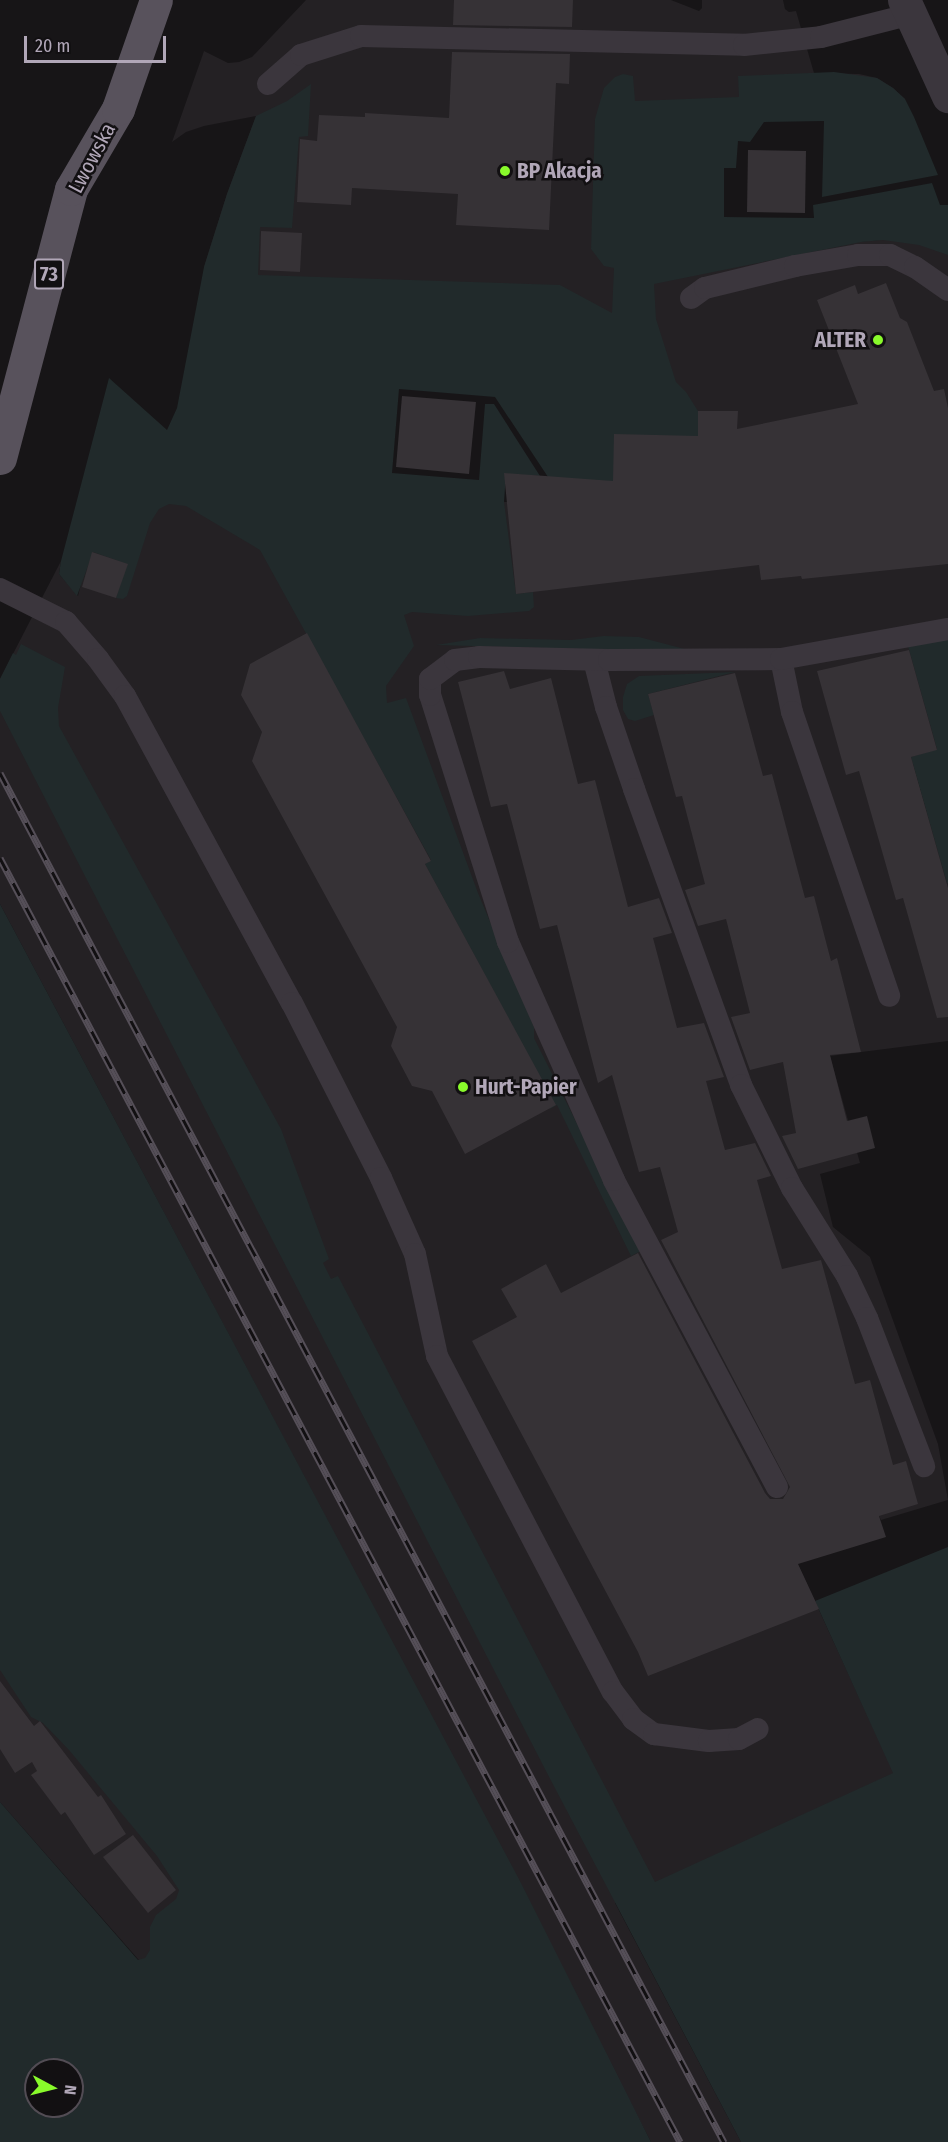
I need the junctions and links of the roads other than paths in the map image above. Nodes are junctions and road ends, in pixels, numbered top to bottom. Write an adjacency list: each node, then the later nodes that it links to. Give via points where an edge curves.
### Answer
1 (156, 0): 7 (main road, Lwowska / 73, via 118,110 71,189)
2 (908, 5): 3 (lane, via 821,37 744,45 361,36 301,55); 4 (street)
3 (268, 84)
4 (948, 96)
5 (948, 290): 6 (lane, via 890,255 858,255 705,288)
6 (691, 298)
7 (0, 458)
8 (0, 589): 15 (lane, via 66,622 125,696 292,1003 381,1178 415,1254 437,1356 613,1692 633,1719 654,1734 710,1741 739,1738)
9 (948, 629): 10 (lane)
10 (781, 659): 11 (lane); 12 (lane, via 792,712)
11 (594, 660): 13 (lane, via 634,789 741,1085 792,1188 847,1276); 14 (lane, via 455,660 430,679 430,695 508,942 614,1180)
12 (889, 996)
13 (924, 1466)
14 (777, 1487)
15 (758, 1729)

